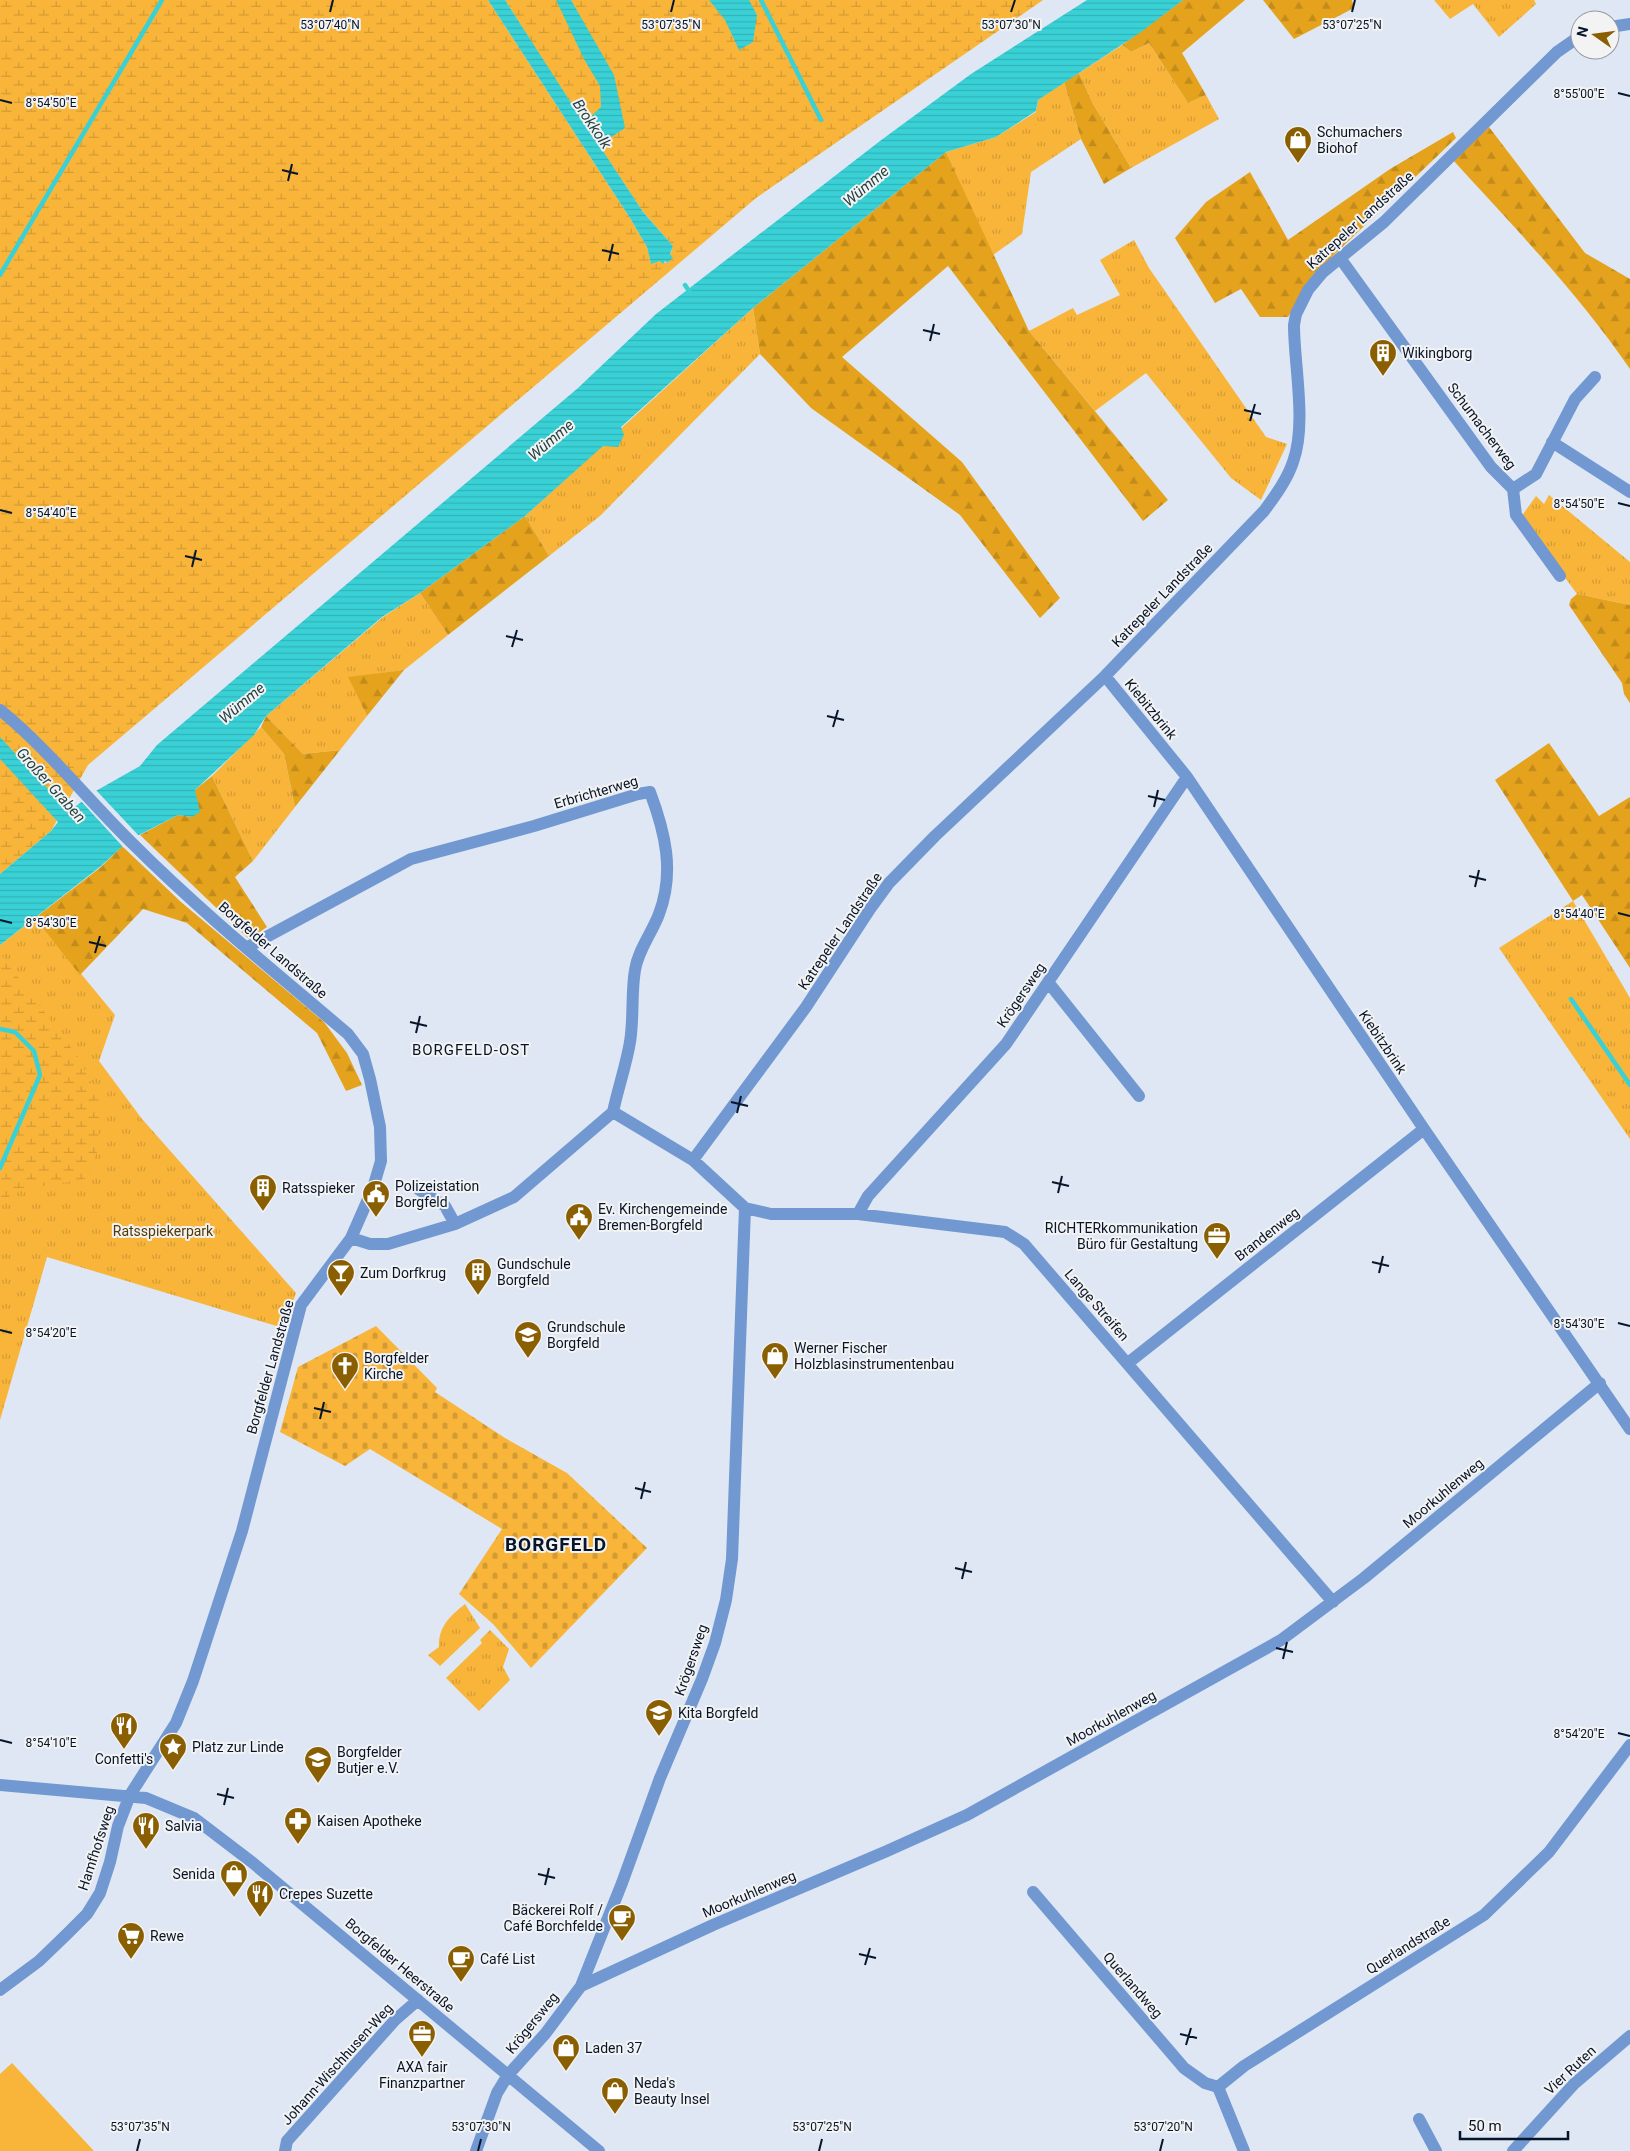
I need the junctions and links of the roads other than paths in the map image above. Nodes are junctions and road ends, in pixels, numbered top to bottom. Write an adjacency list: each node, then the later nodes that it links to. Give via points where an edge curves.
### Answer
1 (1570, 43): 2 (street, Katrepeler Landstraße, via 1557,52 1384,222)
2 (1340, 258): 5 (street, Schumacherweg, via 1492,467); 8 (street, Katrepeler Landstraße, via 1308,290 1296,314 1297,450 1281,488 1264,511)
3 (1595, 377): 4 (street, Schumacherweg, via 1575,399)
4 (1552, 442): 5 (street, Schumacherweg, via 1536,474); 6 (street)
5 (1514, 489): 7 (street, Schumacherweg, via 1516,515)
6 (1630, 492)
7 (1560, 576)
8 (1105, 676): 10 (street, Kiebitzbrink); 16 (street, Katrepeler Landstraße, via 889,883 806,1007)
9 (0, 710): 11 (street, Borgfelder Landstraße, via 132,844)
10 (1187, 777): 12 (street, Krögersweg); 15 (street, Kiebitzbrink)
11 (246, 948): 14 (street, Erbrichterweg, via 411,859 650,792 663,832 668,872 659,915 635,968 631,1040); 21 (street, Borgfelder Landstraße, via 348,1034 363,1054 377,1104 381,1161)
12 (1048, 982): 13 (street); 19 (street, Krögersweg, via 1006,1044 868,1196)
13 (1139, 1096)
14 (613, 1112): 16 (street); 20 (street, via 514,1197)
15 (1424, 1129): 22 (street, Brandenweg); 23 (street, Kiebitzbrink)
16 (693, 1160): 18 (street)
17 (418, 1189): 20 (street, via 445,1206)
18 (745, 1208): 19 (street, Lange Streifen, via 771,1214); 30 (street, Krögersweg, via 732,1559 726,1600 702,1679 660,1778)
19 (858, 1214): 22 (street, Lange Streifen, via 1005,1232 1024,1244)
20 (455, 1224): 21 (street, via 388,1244 370,1244)
21 (351, 1238): 28 (street, Borgfelder Landstraße, via 301,1304 242,1531 193,1681 176,1723)
22 (1128, 1363): 25 (street, Lange Streifen)
23 (1600, 1383): 24 (street, Kiebitzbrink); 25 (street, Moorkuhlenweg)
24 (1630, 1429)
25 (1333, 1602): 30 (street, Moorkuhlenweg, via 1281,1640 967,1815)
26 (1630, 1745): 35 (street, Querlandstraße, via 1549,1852 1484,1915 1244,2066)
27 (0, 1785): 28 (street, Borgfelder Heerstraße)
28 (130, 1795): 31 (street, Hamfhofsweg, via 100,1893 87,1914 39,1961); 32 (street, Borgfelder Heerstraße, via 164,1804 194,1818 254,1863)
29 (1033, 1892): 35 (street, Querlandweg, via 1184,2068 1205,2083)
30 (581, 1986): 34 (street, Krögersweg, via 545,2034)
31 (0, 1990)
32 (418, 2000): 34 (street, Borgfelder Heerstraße); 37 (street, Johann-Wischhusen-Weg, via 395,2020 287,2142)
33 (1630, 2036): 42 (street, Vier Ruten, via 1574,2084)
34 (508, 2075): 38 (street, Krögersweg, via 496,2093); 39 (street, Borgfelder Heerstraße)
35 (1218, 2087): 40 (street)
36 (1418, 2119): 41 (street)
37 (285, 2151)
38 (476, 2151)
39 (599, 2151)
40 (1244, 2151)
41 (1436, 2151)
42 (1513, 2151)

